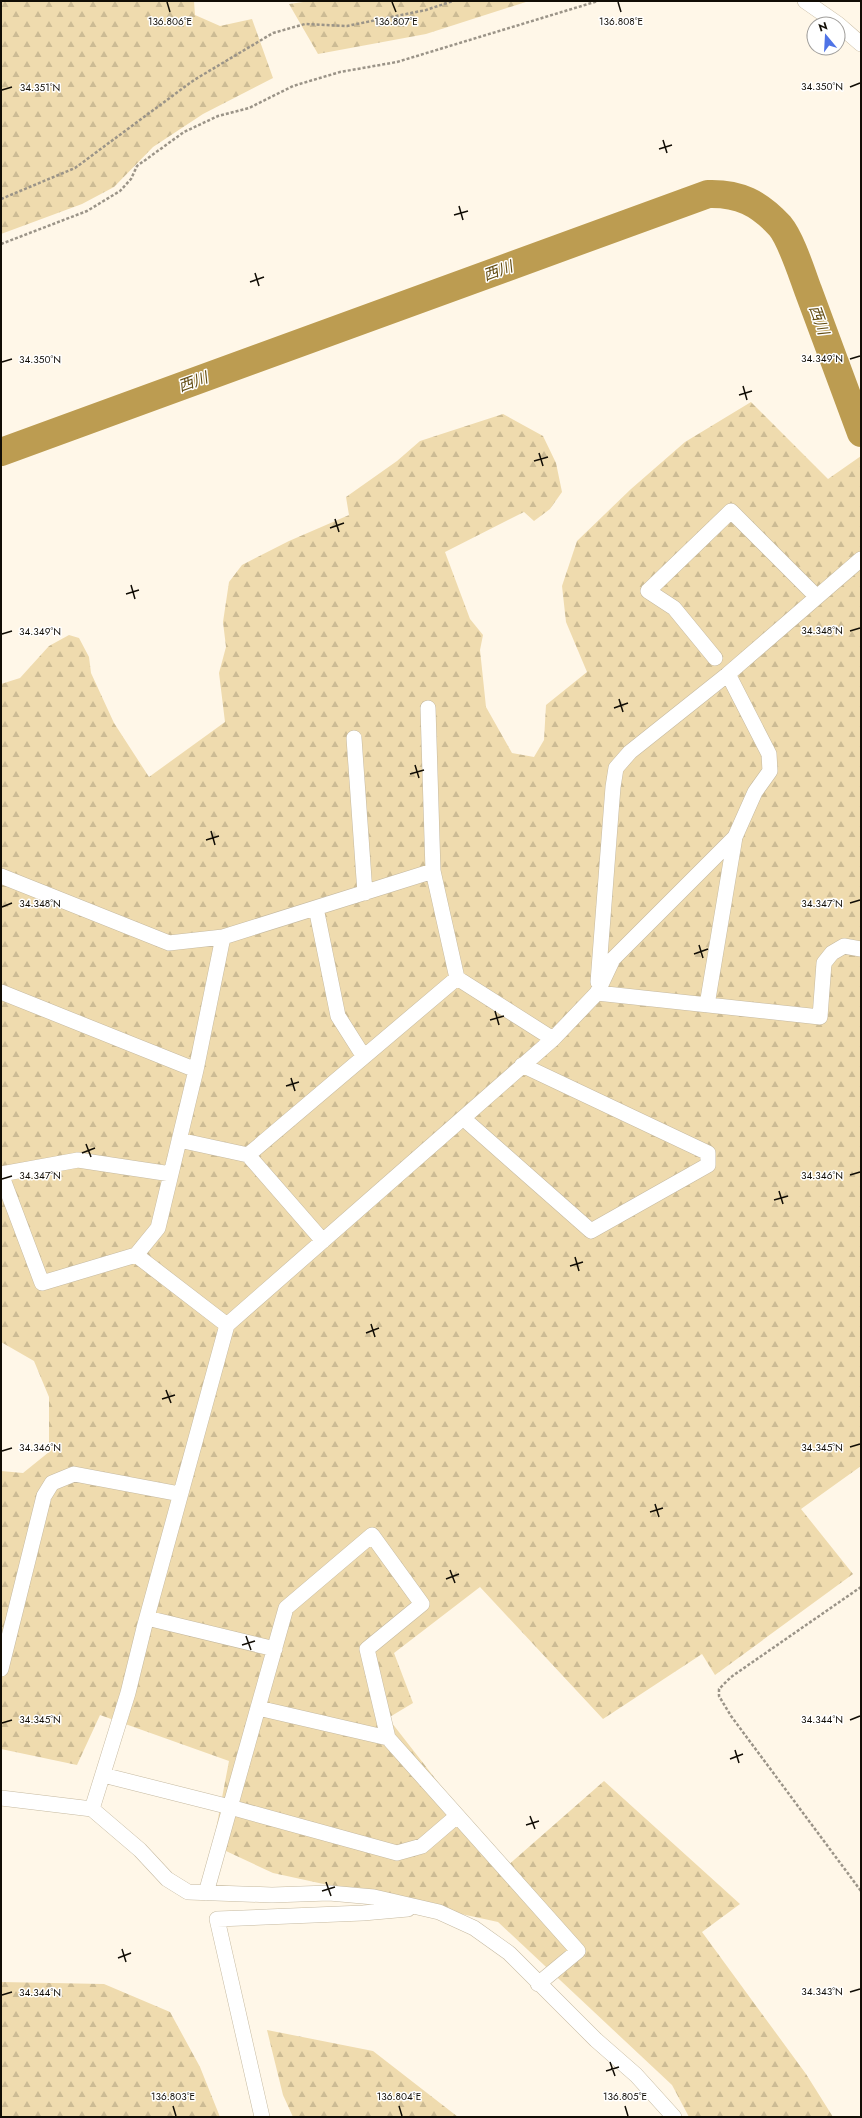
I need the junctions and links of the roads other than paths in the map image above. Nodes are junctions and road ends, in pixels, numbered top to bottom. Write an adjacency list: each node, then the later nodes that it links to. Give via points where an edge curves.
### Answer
1 (805, 1): 2 (street)
2 (827, 16)
3 (846, 31): 4 (street)
4 (861, 44)
5 (861, 559): 6 (street)
6 (817, 597): 7 (street, via 731,511 648,591 674,608); 8 (street)
7 (715, 658)
8 (728, 674): 11 (street, via 769,754 770,771 755,792); 20 (street, via 630,752 616,768)
9 (428, 708): 12 (street)
10 (354, 738): 14 (street)
11 (735, 837): 20 (street, via 613,959); 21 (street)
12 (434, 871): 14 (street); 18 (street)
13 (1, 876): 16 (street, via 169,943)
14 (364, 893): 15 (street)
15 (316, 908): 16 (street); 23 (street, via 338,1016)
16 (223, 937): 25 (street)
17 (861, 949): 21 (street, via 844,946 832,953 824,963 820,1017)
18 (457, 978): 22 (street); 23 (street)
19 (1, 992): 25 (street)
20 (597, 993): 21 (street); 22 (street)
21 (707, 1005)
22 (553, 1039): 24 (street)
23 (364, 1057): 28 (street)
24 (522, 1065): 26 (street); 26 (street, via 708,1153 708,1165 591,1231)
25 (196, 1070): 27 (street)
26 (463, 1118): 30 (street)
27 (179, 1140): 28 (street); 29 (street)
28 (248, 1155): 30 (street)
29 (171, 1174): 31 (street, via 158,1228); 31 (street, via 78,1160 1,1174 42,1284)
30 (323, 1241): 32 (street)
31 (136, 1255): 32 (street)
32 (227, 1325): 33 (street)
33 (180, 1494): 34 (street); 36 (street, via 74,1474 52,1483 44,1496)
34 (147, 1618): 35 (street); 39 (street)
35 (275, 1649): 37 (street); 38 (street, via 286,1608 372,1535 422,1604 367,1649)
36 (2, 1664)
37 (258, 1708): 38 (street); 41 (street)
38 (388, 1738): 43 (street)
39 (103, 1775): 41 (street); 42 (street)
40 (1, 1798): 42 (street)
41 (230, 1807): 43 (street, via 397,1853 422,1846); 44 (street)
42 (92, 1809): 44 (street, via 140,1850 168,1879 188,1892)
43 (458, 1816): 46 (street, via 578,1951)
44 (206, 1893): 45 (street, via 374,1897)
45 (419, 1908): 46 (street, via 438,1912 474,1928 509,1954); 47 (street, via 217,1919)
46 (538, 1984): 48 (street, via 636,2075)
47 (262, 2117)
48 (674, 2117)

